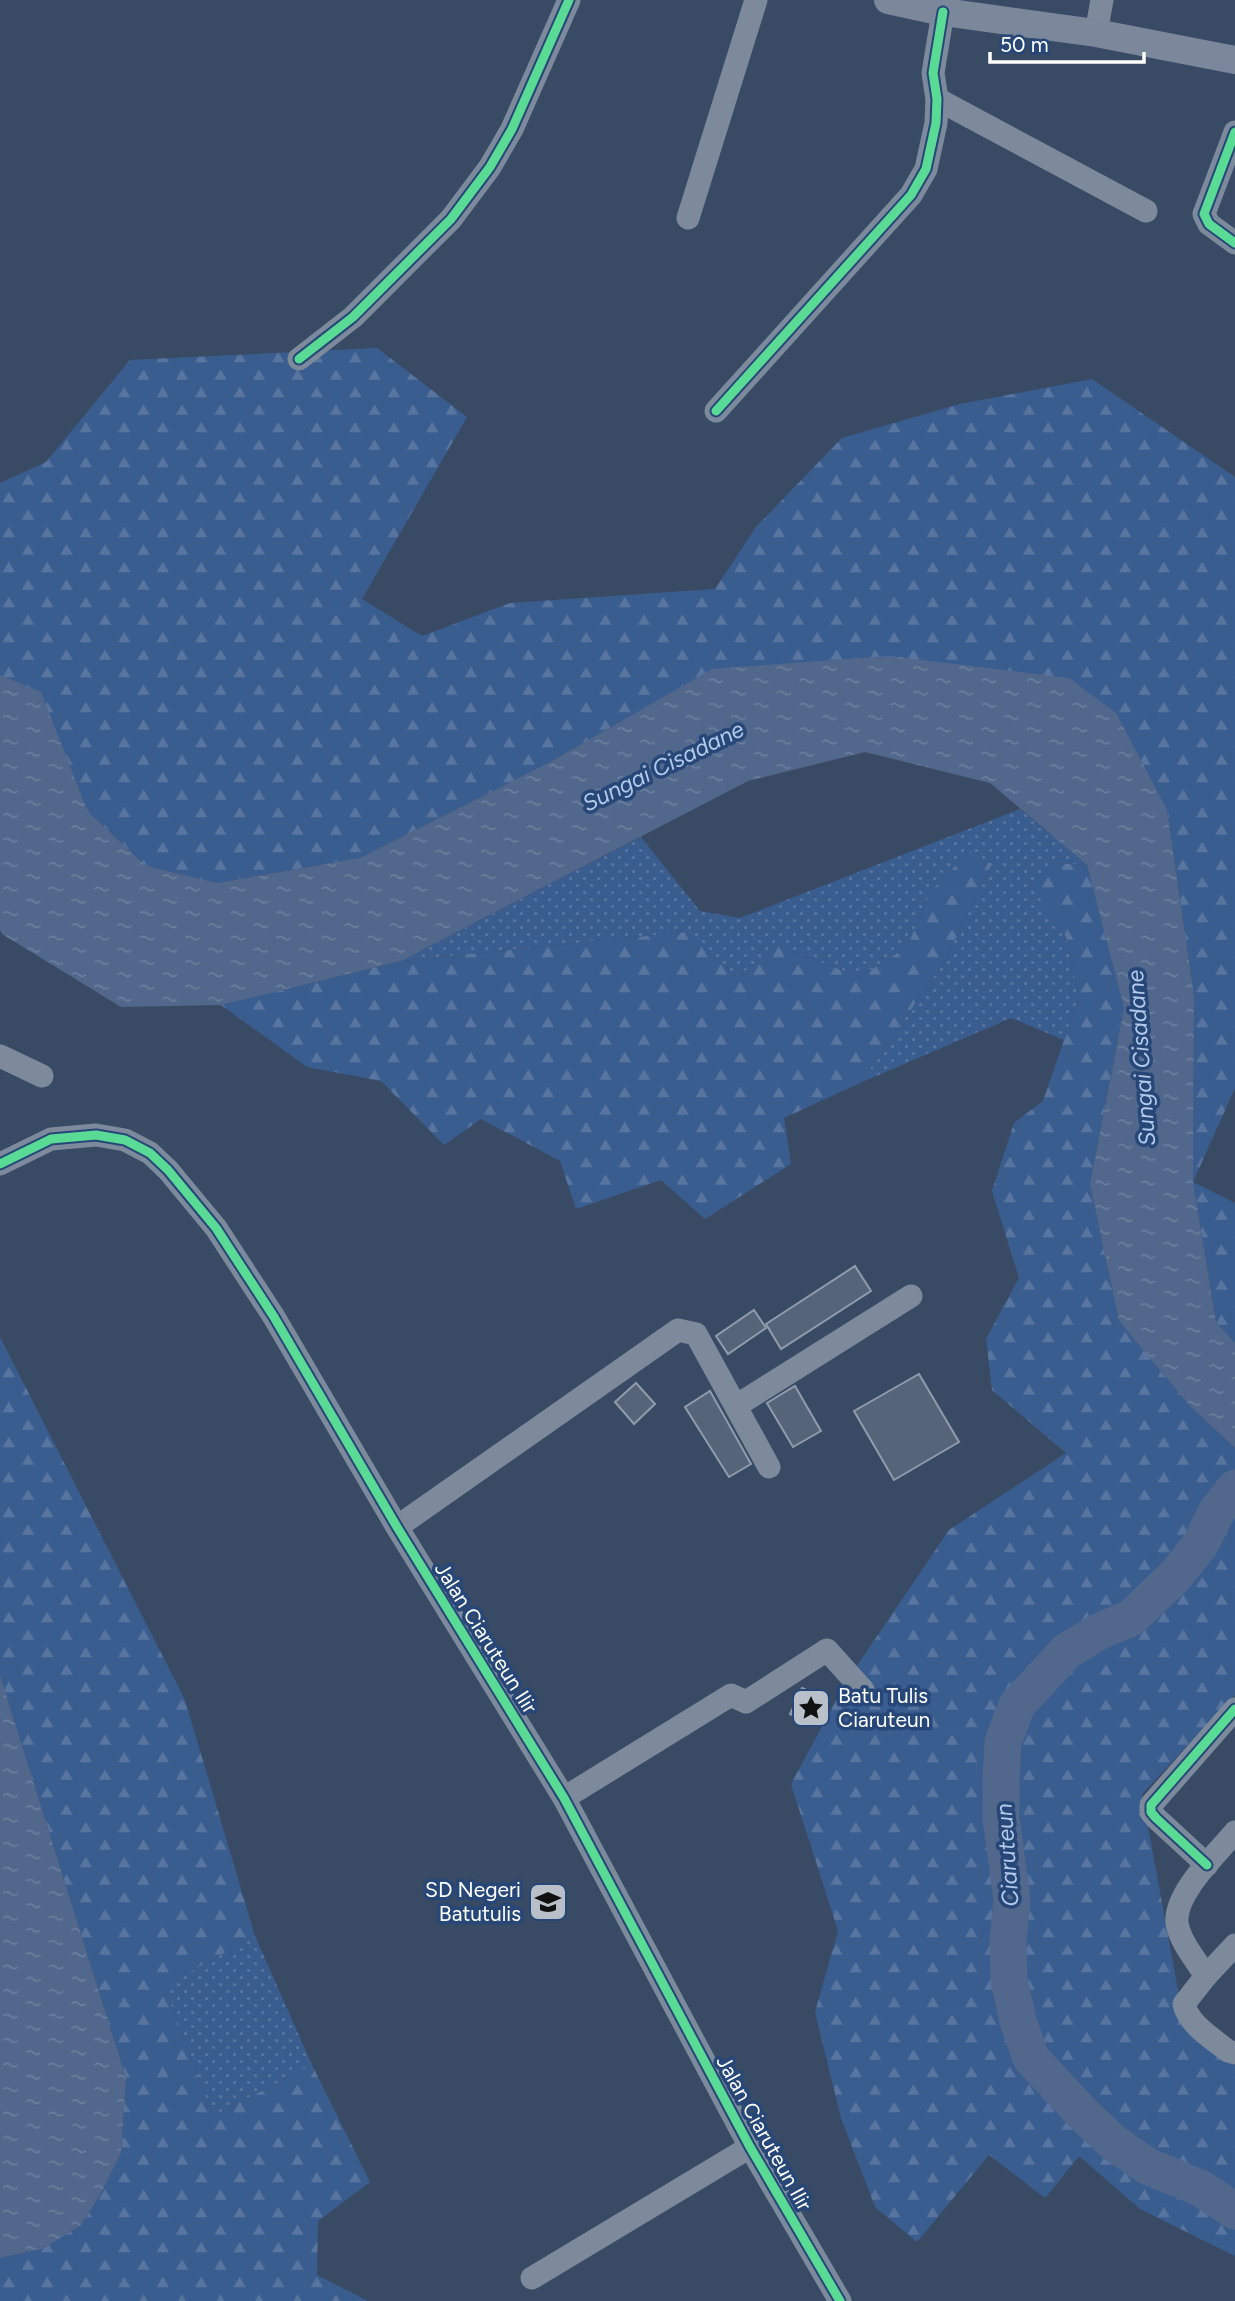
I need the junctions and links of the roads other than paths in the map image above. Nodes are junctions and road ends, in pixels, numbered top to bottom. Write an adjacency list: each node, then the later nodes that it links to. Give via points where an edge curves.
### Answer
1 (569, 0): 13 (street, via 512,129 451,219 353,317)
2 (757, 0): 11 (street)
3 (888, 0): 5 (main road)
4 (1102, 0): 6 (street)
5 (943, 12): 6 (main road); 8 (street, via 933,73)
6 (1096, 33): 7 (main road)
7 (1235, 60)
8 (937, 99): 10 (street); 14 (street, via 926,169 911,195)
9 (1235, 132): 12 (street, via 1204,214 1209,224)
10 (1146, 211)
11 (688, 218)
12 (1235, 243)
13 (299, 359)
14 (716, 411)
15 (0, 1056): 16 (street)
16 (42, 1076)
17 (0, 1164): 21 (street, Jalan Ciaruteun Ilir, via 51,1139 96,1135 125,1140 159,1161 216,1228 274,1317)
18 (911, 1296): 19 (street)
19 (736, 1406): 20 (street); 21 (street, via 696,1334 678,1330)
20 (769, 1467)
21 (397, 1527): 24 (street, Jalan Ciaruteun Ilir)
22 (863, 1690): 24 (street, via 827,1650 746,1702 731,1695)
23 (1235, 1709): 26 (street, via 1151,1805 1156,1818)
24 (564, 1798): 30 (street, Jalan Ciaruteun Ilir)
25 (1235, 1832): 26 (street)
26 (1207, 1866): 28 (street, via 1178,1905 1177,1923)
27 (1235, 1945): 28 (street)
28 (1206, 1976): 29 (street, via 1184,2004 1186,2012 1227,2051)
29 (1235, 2053)
30 (750, 2147): 31 (street); 32 (street, Jalan Ciaruteun Ilir)
31 (531, 2278)
32 (840, 2301)

